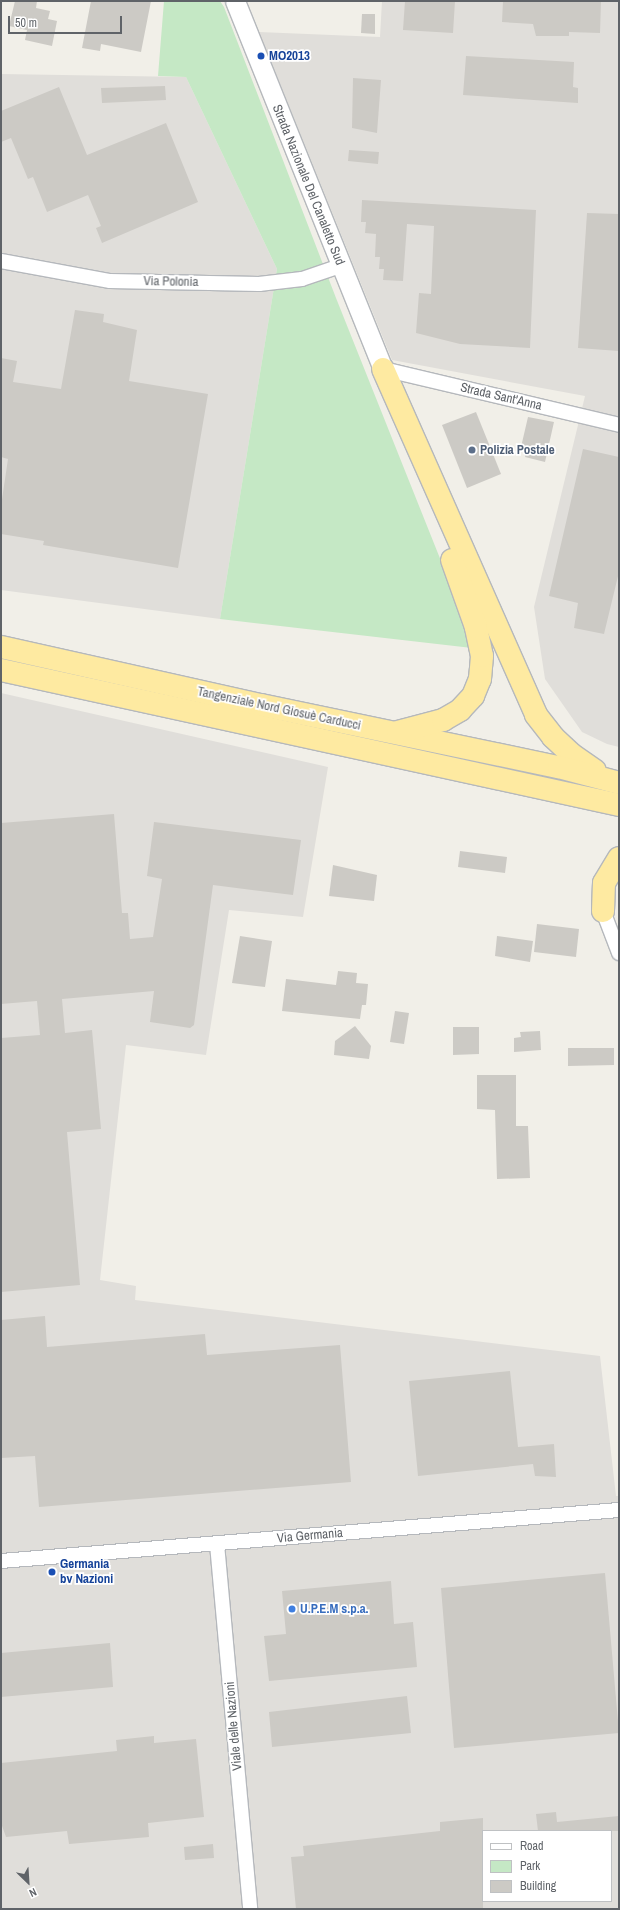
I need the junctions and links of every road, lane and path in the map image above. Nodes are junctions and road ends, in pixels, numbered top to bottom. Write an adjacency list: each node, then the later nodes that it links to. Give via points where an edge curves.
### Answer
1 (235, 1): 3 (main road, Strada Nazionale Del Canaletto Sud)
2 (1, 261): 3 (street, Via Polonia, via 110,281 251,283 302,279)
3 (340, 266): 4 (main road, Strada Nazionale Del Canaletto Sud)
4 (383, 369): 5 (street, Strada Sant'Anna); 8 (highway, via 476,627 482,656 480,679 473,696 460,710 443,720); 9 (highway, via 536,715 553,737 571,754)
5 (619, 425)
6 (1, 647): 8 (highway, Tangenziale Nord Giosuè Carducci)
7 (1, 670): 10 (highway, Tangenziale Nord Giosuè Carducci)
8 (393, 734): 9 (highway, Tangenziale Nord Giosuè Carducci, via 559,767)
9 (616, 783)
10 (619, 805)
11 (619, 858): 12 (highway, via 604,882)
12 (603, 911): 13 (street)
13 (619, 953)
14 (619, 1510): 15 (street, Via Germania)
15 (217, 1544): 16 (street, Via Germania); 17 (street, Viale delle Nazioni)
16 (1, 1561)
17 (250, 1909)

